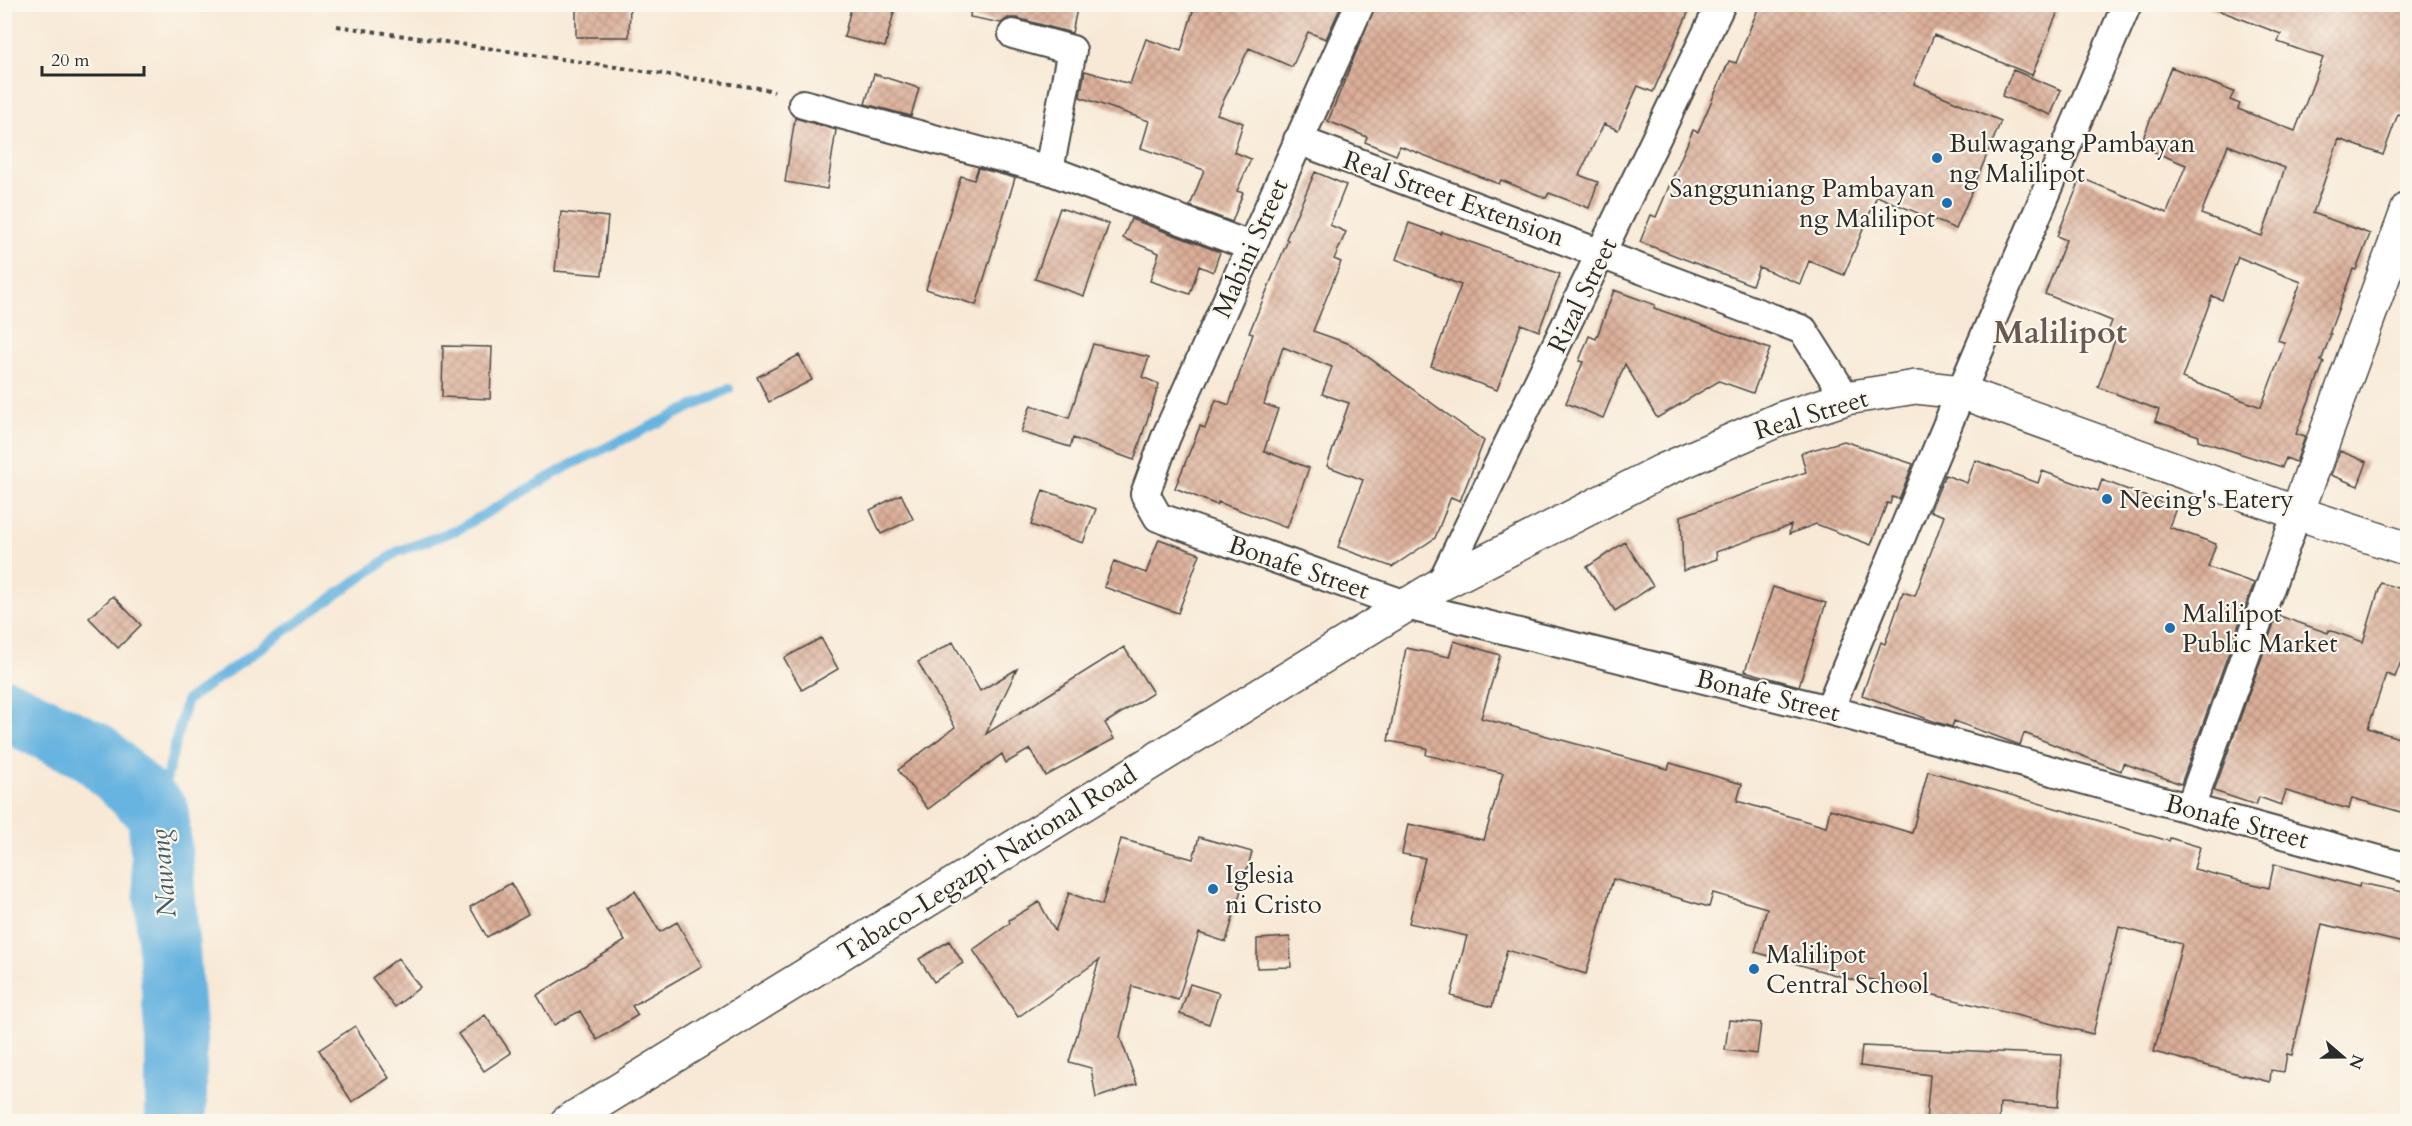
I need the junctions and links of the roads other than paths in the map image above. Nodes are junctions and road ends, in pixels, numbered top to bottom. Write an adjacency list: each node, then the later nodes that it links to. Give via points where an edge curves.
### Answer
1 (1360, 4): 6 (street, Mabini Street)
2 (1721, 4): 10 (street, Rizal Street)
3 (2127, 4): 11 (street)
4 (1013, 34): 7 (street, via 1072,50)
5 (803, 104): 7 (street)
6 (1298, 140): 9 (street, Mabini Street); 10 (street, Real Street Extension)
7 (1049, 170): 9 (street)
8 (2408, 209): 14 (main road)
9 (1250, 246): 13 (street, Mabini Street)
10 (1602, 253): 12 (street, Real Street Extension, via 1803,330); 16 (street, Rizal Street)
11 (1961, 392): 12 (main road, Real Street, via 1916,387); 14 (main road, Real Street); 18 (street)
12 (1846, 398): 16 (main road, Real Street, via 1780,419 1662,471)
13 (1145, 494): 17 (street, Bonafe Street, via 1158,517)
14 (2297, 513): 15 (main road, Real Street); 19 (street)
15 (2408, 549)
16 (1441, 584): 17 (main road, Real Street)
17 (1406, 605): 18 (street, Bonafe Street); 21 (main road, Tabaco-Legazpi National Road)
18 (1829, 711): 19 (street, Bonafe Street)
19 (2190, 808): 20 (street, Bonafe Street)
20 (2408, 868)
21 (567, 1122)

